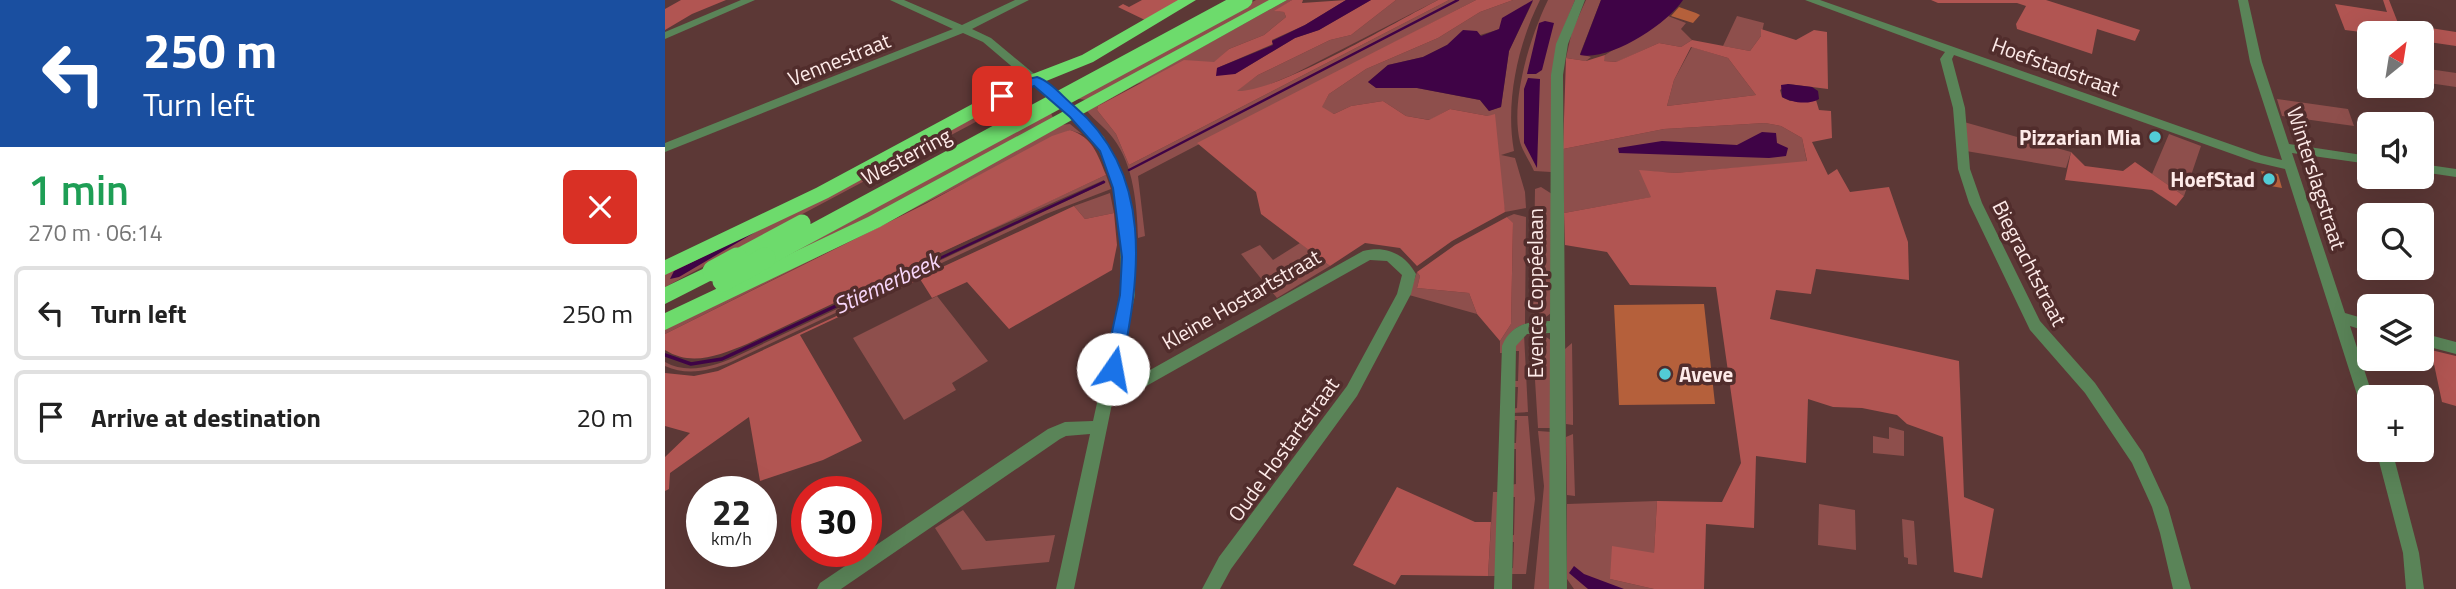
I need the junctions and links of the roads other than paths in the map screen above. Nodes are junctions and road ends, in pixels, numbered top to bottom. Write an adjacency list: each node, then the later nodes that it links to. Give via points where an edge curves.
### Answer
1 (750, 0): 12 (street)
2 (1024, 0): 11 (street, Vennestraat)
3 (1188, 0): 14 (highway, via 1099,52)
4 (1220, 0): 24 (highway, Westerring, bridge)
5 (1244, 0): 24 (highway, Westerring, bridge)
6 (1280, 0): 15 (highway)
7 (1580, 0): 30 (street, Evence Coppéelaan, via 1562,44 1557,75)
8 (1810, 0): 13 (street, Hoefstadstraat)
9 (2243, 0): 17 (street, Winterslagstraat, via 2256,62)
10 (899, 1): 11 (street)
11 (966, 29): 14 (street, via 988,40); 16 (street, Vennestraat)
12 (665, 36)
13 (1953, 49): 19 (street, Hoefstadstraat, via 2259,159); 42 (street, Biegrachtstraat, via 1946,59 1949,79 1958,101 1964,172 1978,209 2028,314 2049,346 2112,416 2140,460 2162,507)
14 (1037, 81): 15 (street); 23 (highway, via 822,193)
15 (1075, 114): 28 (highway, via 874,222); 34 (street, via 1107,149 1127,220 1128,295)
16 (665, 148)
17 (2284, 148): 18 (street); 19 (street, Winterslagstraat)
18 (2357, 158)
19 (2290, 166): 27 (street, Winterslagstraat)
20 (2434, 170): 21 (street)
21 (2456, 173)
22 (1396, 258): 34 (street, Kleine Hostartstraat, via 1368,255 1136,385); 39 (street, Oude Hostartstraat, via 1409,274 1404,293 1352,391 1225,563)
23 (665, 268)
24 (718, 276): 25 (highway, Westerring); 26 (highway, Westerring)
25 (665, 296)
26 (665, 314)
27 (2338, 317): 29 (street); 33 (street, Winterslagstraat)
28 (665, 322)
29 (2357, 323)
30 (1558, 327): 40 (street, via 1521,329 1509,346); 41 (street, Evence Coppéelaan)
31 (2434, 342): 32 (street)
32 (2456, 348)
33 (2361, 385)
34 (1109, 388): 35 (street)
35 (1100, 427): 37 (street, via 1054,434); 38 (street)
36 (2387, 462): 43 (street, via 2411,553)
37 (826, 589)
38 (1065, 589)
39 (1211, 589)
40 (1503, 589)
41 (1558, 589)
42 (2182, 589)
43 (2415, 589)

